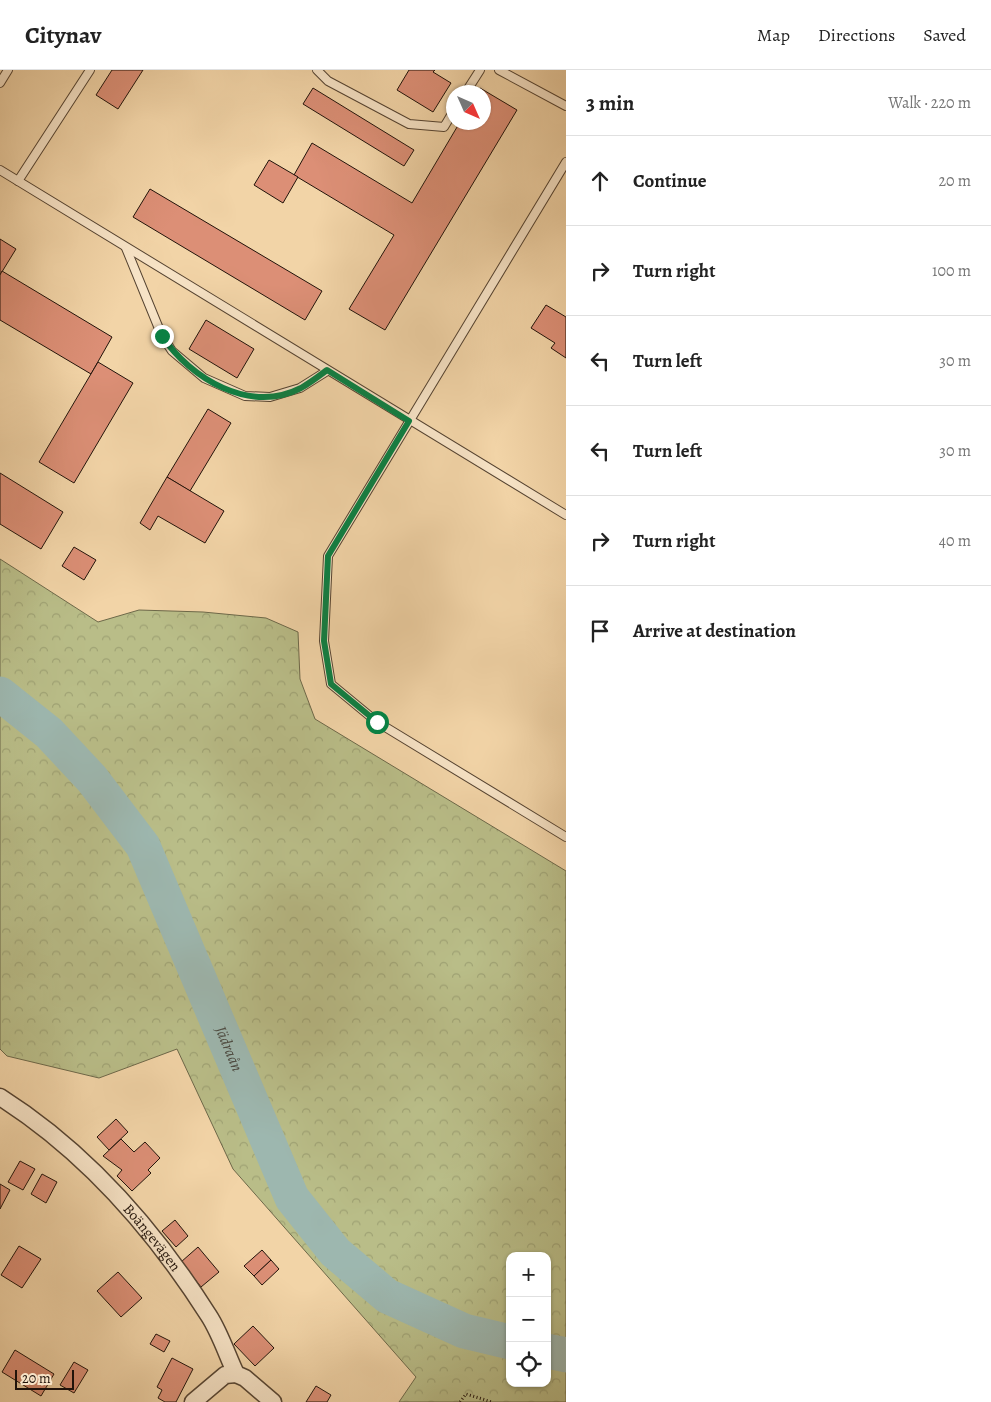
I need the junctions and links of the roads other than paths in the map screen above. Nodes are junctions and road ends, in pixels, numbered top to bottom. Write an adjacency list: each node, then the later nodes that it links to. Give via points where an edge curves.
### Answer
1 (8, 70): 6 (lane)
2 (90, 70): 12 (lane)
3 (317, 70): 9 (lane, via 328,81 409,124 444,127)
4 (480, 70): 7 (lane)
5 (500, 70): 8 (lane)
6 (0, 83)
7 (470, 85)
8 (566, 106)
9 (446, 124)
10 (566, 162): 15 (lane)
11 (0, 170): 12 (lane)
12 (18, 181): 13 (lane)
13 (126, 248): 14 (lane); 14 (lane, via 162,336 172,352 204,378 246,396 270,397 300,388)
14 (327, 370): 15 (lane)
15 (409, 421): 16 (lane); 17 (lane, via 328,556 324,641 331,684 377,722)
16 (566, 515)
17 (566, 837)
18 (0, 1097): 19 (street, Boängevägen, via 62,1142 98,1176 141,1225 210,1317)
19 (236, 1374): 20 (street, via 225,1375); 21 (street)
20 (193, 1402)
21 (273, 1402)

